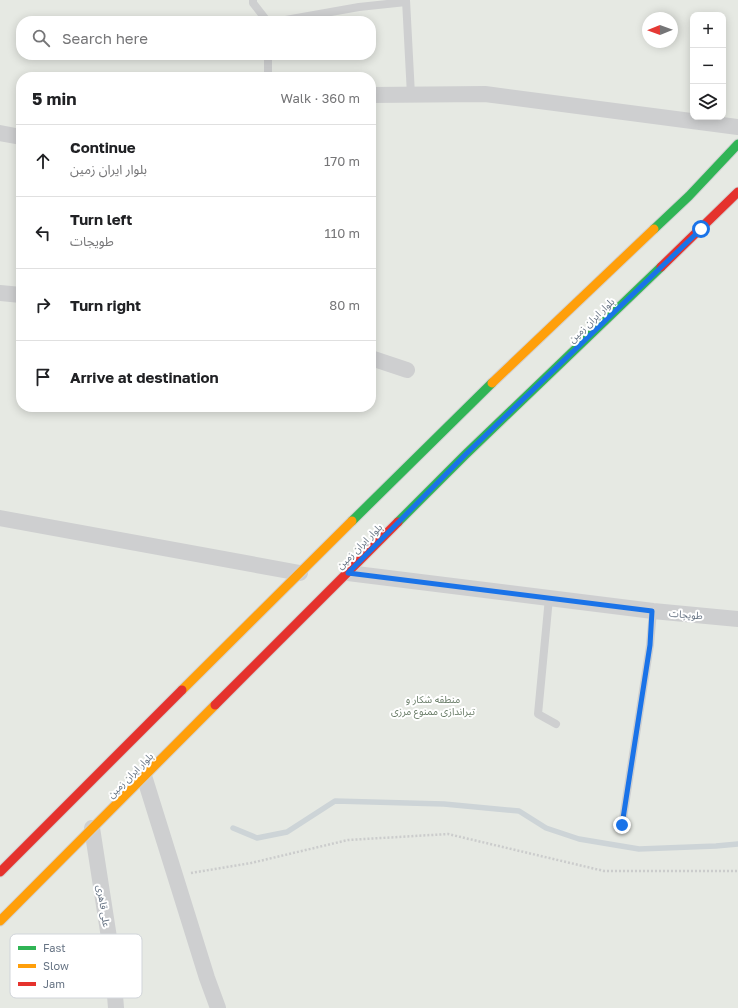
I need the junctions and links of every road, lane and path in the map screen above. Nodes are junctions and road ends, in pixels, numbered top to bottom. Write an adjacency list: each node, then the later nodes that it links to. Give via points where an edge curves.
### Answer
1 (253, 0): 3 (lane)
2 (406, 1): 4 (lane); 8 (lane)
3 (263, 16)
4 (308, 16)
5 (268, 60): 6 (lane)
6 (268, 72)
7 (376, 95): 8 (street)
8 (411, 95): 9 (street, via 484,94)
9 (738, 127)
10 (0, 133): 11 (street)
11 (16, 136)
12 (738, 144): 19 (main road, via 688,196 459,414)
13 (738, 192): 20 (main road, بلوار ایران زمین, via 465,455)
14 (0, 293): 15 (street)
15 (16, 295)
16 (376, 360): 17 (street)
17 (407, 370)
18 (0, 518): 19 (street)
19 (300, 573): 29 (main road)
20 (348, 573): 21 (street, طویجات); 25 (main road, بلوار ایران زمین)
21 (548, 598): 22 (street, طویجات); 24 (lane, via 538,714)
22 (652, 611): 23 (street, طویجات); 26 (lane, via 650,645)
23 (738, 619)
24 (556, 724)
25 (144, 776): 27 (main road, بلوار ایران زمین); 30 (street)
26 (622, 825)
27 (92, 828): 31 (main road, بلوار ایران زمین); 32 (street, علی قاهری)
28 (738, 871): 30 (path, via 604,871 448,834 348,840 251,863)
29 (0, 872)
30 (175, 876): 35 (street, via 206,978)
31 (0, 921)
32 (108, 934)
33 (115, 998): 34 (street, علی قاهری)
34 (116, 1008)
35 (218, 1008)

